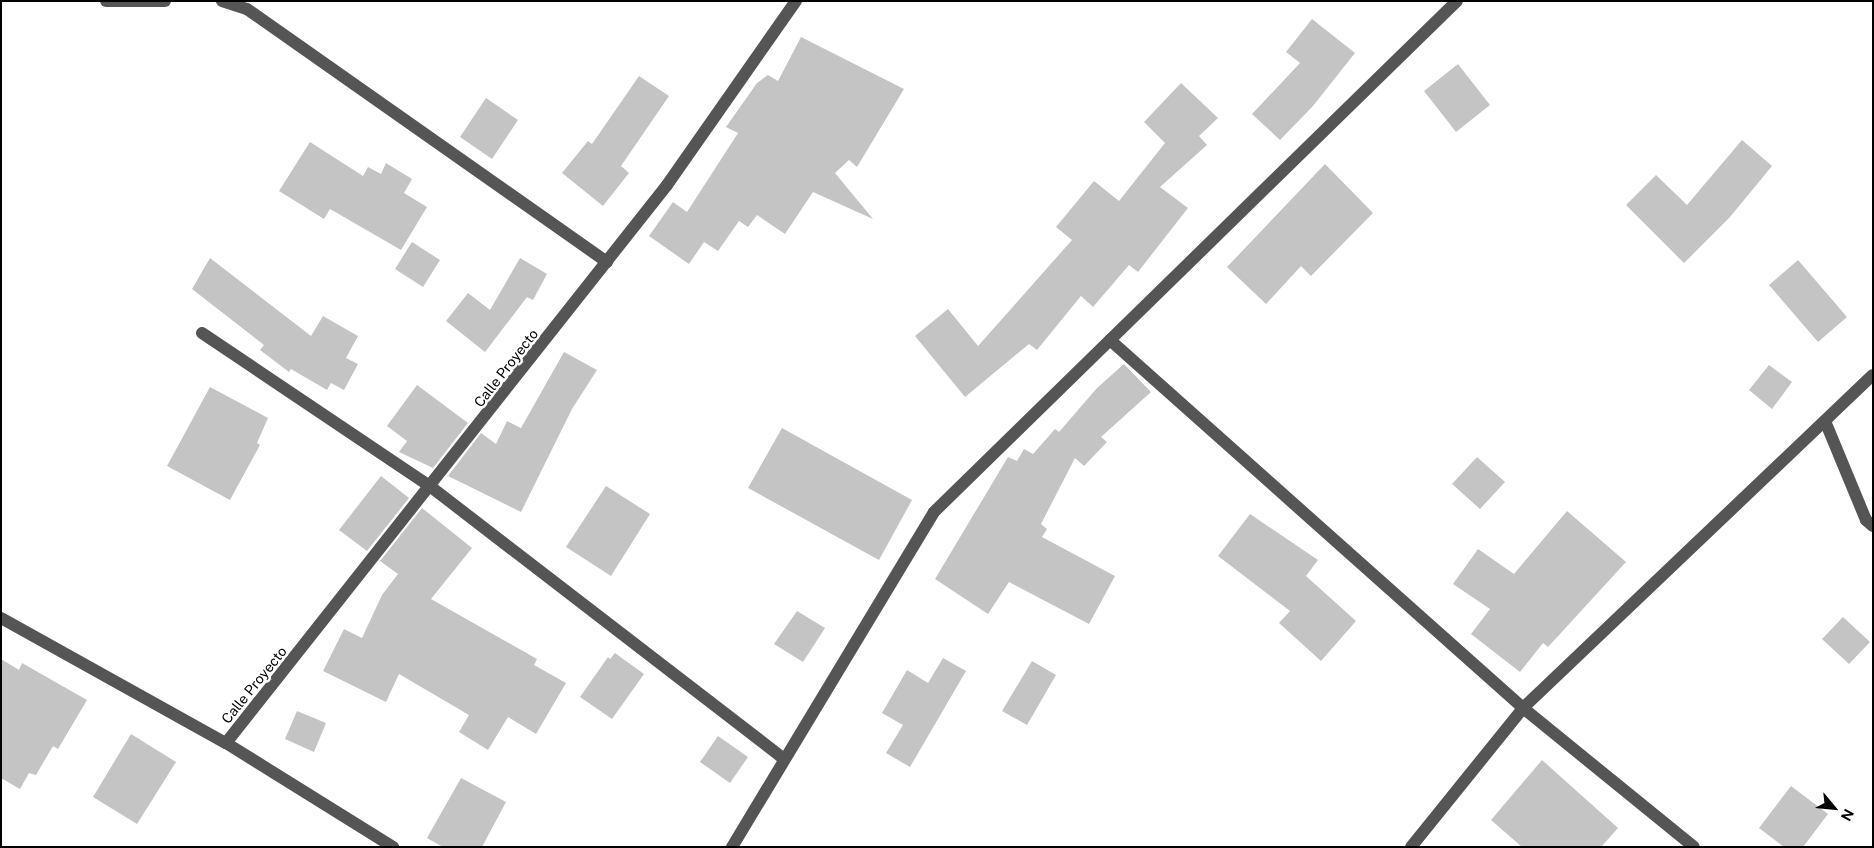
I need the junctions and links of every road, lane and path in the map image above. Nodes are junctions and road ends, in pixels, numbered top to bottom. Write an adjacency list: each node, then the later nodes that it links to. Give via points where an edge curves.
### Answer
1 (106, 1): 2 (street)
2 (165, 1)
3 (222, 1): 6 (street, via 247,9)
4 (796, 1): 6 (street, Calle Proyecto, via 667,185)
5 (1458, 1): 8 (street)
6 (607, 262): 11 (street, Calle Proyecto)
7 (202, 333): 11 (street)
8 (1110, 340): 14 (street); 16 (street, via 934,512)
9 (1873, 375): 10 (street)
10 (1825, 421): 12 (street, via 1866,520); 14 (street)
11 (431, 487): 15 (street, Calle Proyecto); 16 (street)
12 (1873, 526)
13 (1, 618): 15 (street)
14 (1523, 708): 19 (street); 20 (street)
15 (226, 743): 17 (street)
16 (783, 758): 18 (street)
17 (393, 847)
18 (732, 847)
19 (1411, 847)
20 (1694, 847)

